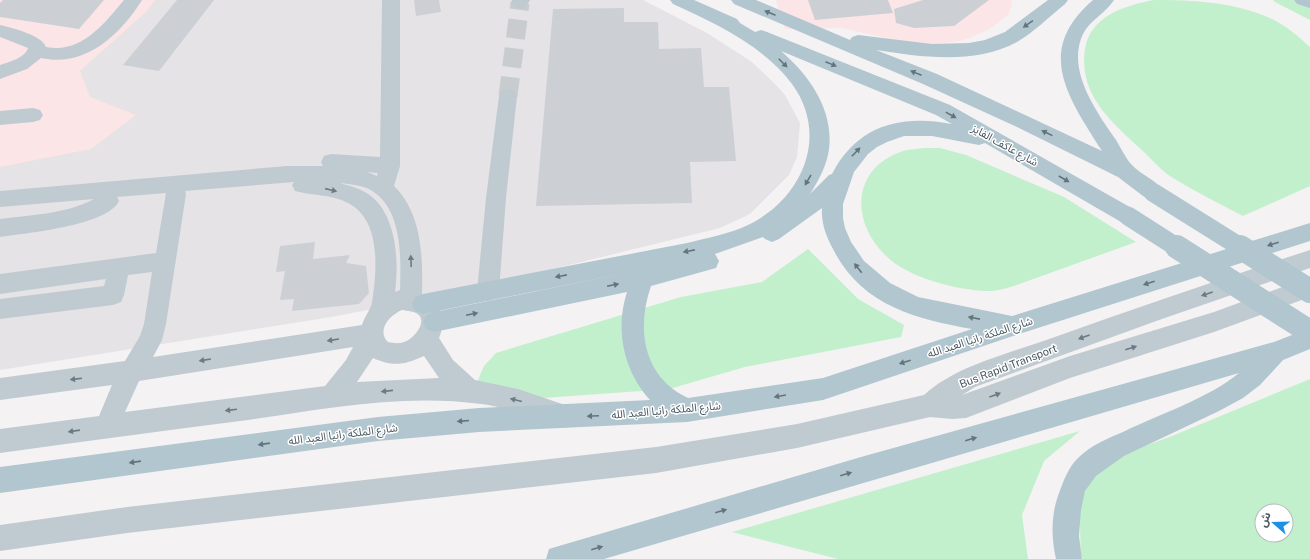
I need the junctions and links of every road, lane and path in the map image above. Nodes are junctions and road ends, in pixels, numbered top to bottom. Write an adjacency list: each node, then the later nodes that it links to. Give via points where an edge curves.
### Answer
1 (133, 0): 15 (street, via 98,40)
2 (391, 0): 22 (street)
3 (679, 0): 9 (main road, شارع عاكف الفايز)
4 (740, 0): 12 (main road, one-way to 4)
5 (1059, 0): 12 (main road, one-way to 12, via 1006,39 979,49 947,51)
6 (1106, 0): 23 (main road, via 1081,22 1072,39 1069,59 1072,78 1085,106)
7 (1303, 0): 8 (main road)
8 (1310, 2)
9 (717, 18): 21 (main road, شارع عاكف الفايز, one-way to 21, via 943,110); 39 (main road, one-way to 39, via 752,37 781,60 799,79 814,104 821,145 813,170 800,193 780,213 757,230 707,248)
10 (0, 32): 11 (street)
11 (18, 37): 13 (street); 14 (street, via 37,45)
12 (826, 37): 23 (main road, one-way to 12, via 930,79)
13 (0, 50)
14 (37, 51): 15 (street, via 50,55); 16 (street, via 24,64)
15 (66, 54): 17 (street, via 35,71)
16 (0, 72)
17 (0, 82)
18 (508, 96): 39 (street)
19 (33, 115): 20 (street)
20 (0, 118)
21 (1008, 146): 24 (main road, one-way to 21, via 849,160 860,148 882,136 905,129 930,128 956,132); 45 (main road, شارع عاكف الفايز, one-way to 45, bridge, via 1128,216)
22 (390, 166): 25 (street, via 342,162 310,163); 26 (street)
23 (1125, 171): 40 (main road, bridge)
24 (840, 177): 36 (main road, via 803,213 768,236 712,260); 44 (main road, one-way to 24, via 911,306 867,279 843,249 833,227 831,206)
25 (0, 187)
26 (383, 188): 28 (street, via 365,180 316,173); 43 (street, one-way to 26, via 399,206)
27 (176, 194): 29 (street); 34 (street); 42 (street, one-way to 42, via 282,185 329,189 352,195 368,205 378,223 384,242 387,263)
28 (0, 199)
29 (110, 201): 30 (street); 31 (street, via 85,213)
30 (0, 212)
31 (0, 228)
32 (1310, 232): 44 (main road, شارع الملكة رانيا العبد الله, one-way to 44)
33 (1310, 259): 53 (street, Bus Rapid Transport, one-way to 53, via 968,379 944,392)
34 (165, 261): 35 (street); 49 (street, via 155,324 150,340)
35 (119, 268): 37 (street); 41 (street, via 113,295)
36 (643, 279): 43 (main road, one-way to 36); 54 (main road, via 632,320 632,337 638,356 644,372 655,387 666,399)
37 (0, 284)
38 (1310, 287): 53 (street, Bus Rapid Transport, one-way to 38, via 966,406 1070,367 1214,322)
39 (488, 291): 43 (main road)
40 (1310, 291)
41 (0, 310)
42 (382, 310): 43 (street, via 401,300); 46 (street, via 372,325)
43 (424, 316): 46 (street, via 419,347 408,353 396,355 385,352 377,346); 51 (street, via 434,354 444,368)
44 (1013, 326): 54 (main road, شارع الملكة رانيا العبد الله, one-way to 54, via 823,389)
45 (1310, 332)
46 (372, 335): 49 (street, one-way to 49); 52 (street, via 354,368)
47 (1310, 338): 48 (main road)
48 (1275, 352): 60 (main road, one-way to 48); 61 (main road, via 1256,374 1236,390 1116,447 1087,468 1073,486 1066,518 1066,548)
49 (132, 371): 50 (street, one-way to 50); 56 (street)
50 (0, 388)
51 (470, 391): 52 (street, one-way to 52, via 407,389); 55 (street, one-way to 51, via 503,396)
52 (331, 397): 56 (street, one-way to 56)
53 (930, 405): 59 (street, via 797,436 656,460 127,520)
54 (687, 410): 55 (main road, شارع الملكة رانيا العبد الله, one-way to 55)
55 (566, 417): 58 (main road, شارع الملكة رانيا العبد الله, one-way to 58, via 480,420 378,430)
56 (108, 426): 57 (street, one-way to 57)
57 (0, 441)
58 (0, 480)
59 (0, 538)
60 (559, 559)
61 (1069, 559)

